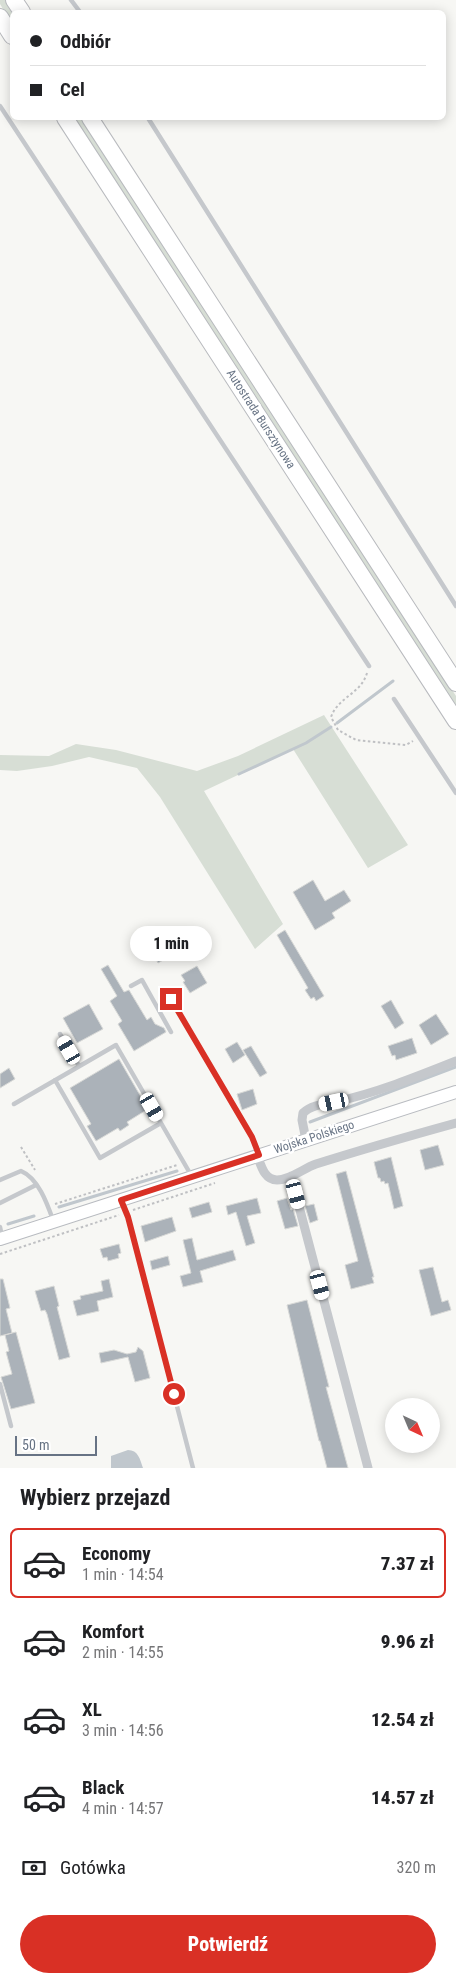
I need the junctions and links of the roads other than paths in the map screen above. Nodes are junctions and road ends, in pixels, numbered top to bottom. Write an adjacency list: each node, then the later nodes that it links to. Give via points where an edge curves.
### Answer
1 (0, 17): 2 (highway)
2 (10, 33)
3 (0, 106): 8 (lane)
4 (66, 120): 11 (highway, Autostrada Bursztynowa)
5 (91, 120): 9 (highway, Autostrada Bursztynowa)
6 (149, 120): 7 (lane)
7 (456, 606)
8 (369, 666)
9 (456, 683)
10 (394, 700): 12 (lane)
11 (456, 721)
12 (456, 793)
13 (131, 986): 14 (lane, via 142,980)
14 (157, 1007): 15 (lane); 25 (lane, via 171,999 252,1137)
15 (172, 1032)
16 (60, 1034): 18 (lane)
17 (456, 1061): 24 (street, via 384,1089 309,1108 302,1113)
18 (79, 1066): 19 (lane); 22 (lane, via 116,1045)
19 (55, 1080): 21 (lane); 22 (lane, via 100,1158)
20 (456, 1092): 24 (main road, Wojska Polskiego)
21 (14, 1104)
22 (160, 1122): 27 (lane)
23 (456, 1123): 26 (street, via 305,1168)
24 (306, 1140): 25 (main road, Wojska Polskiego)
25 (258, 1155): 26 (street, via 264,1173 272,1179); 27 (main road, Wojska Polskiego)
26 (291, 1176): 37 (street)
27 (192, 1177): 30 (main road, Wojska Polskiego)
28 (0, 1180): 29 (lane, via 21,1170)
29 (36, 1185): 31 (lane); 32 (lane)
30 (121, 1200): 32 (main road, Wojska Polskiego); 36 (lane, via 127,1212)
31 (0, 1204)
32 (53, 1221): 33 (main road, Wojska Polskiego)
33 (1, 1234)
34 (0, 1384): 35 (lane)
35 (11, 1426)
36 (193, 1468)
37 (368, 1468)

